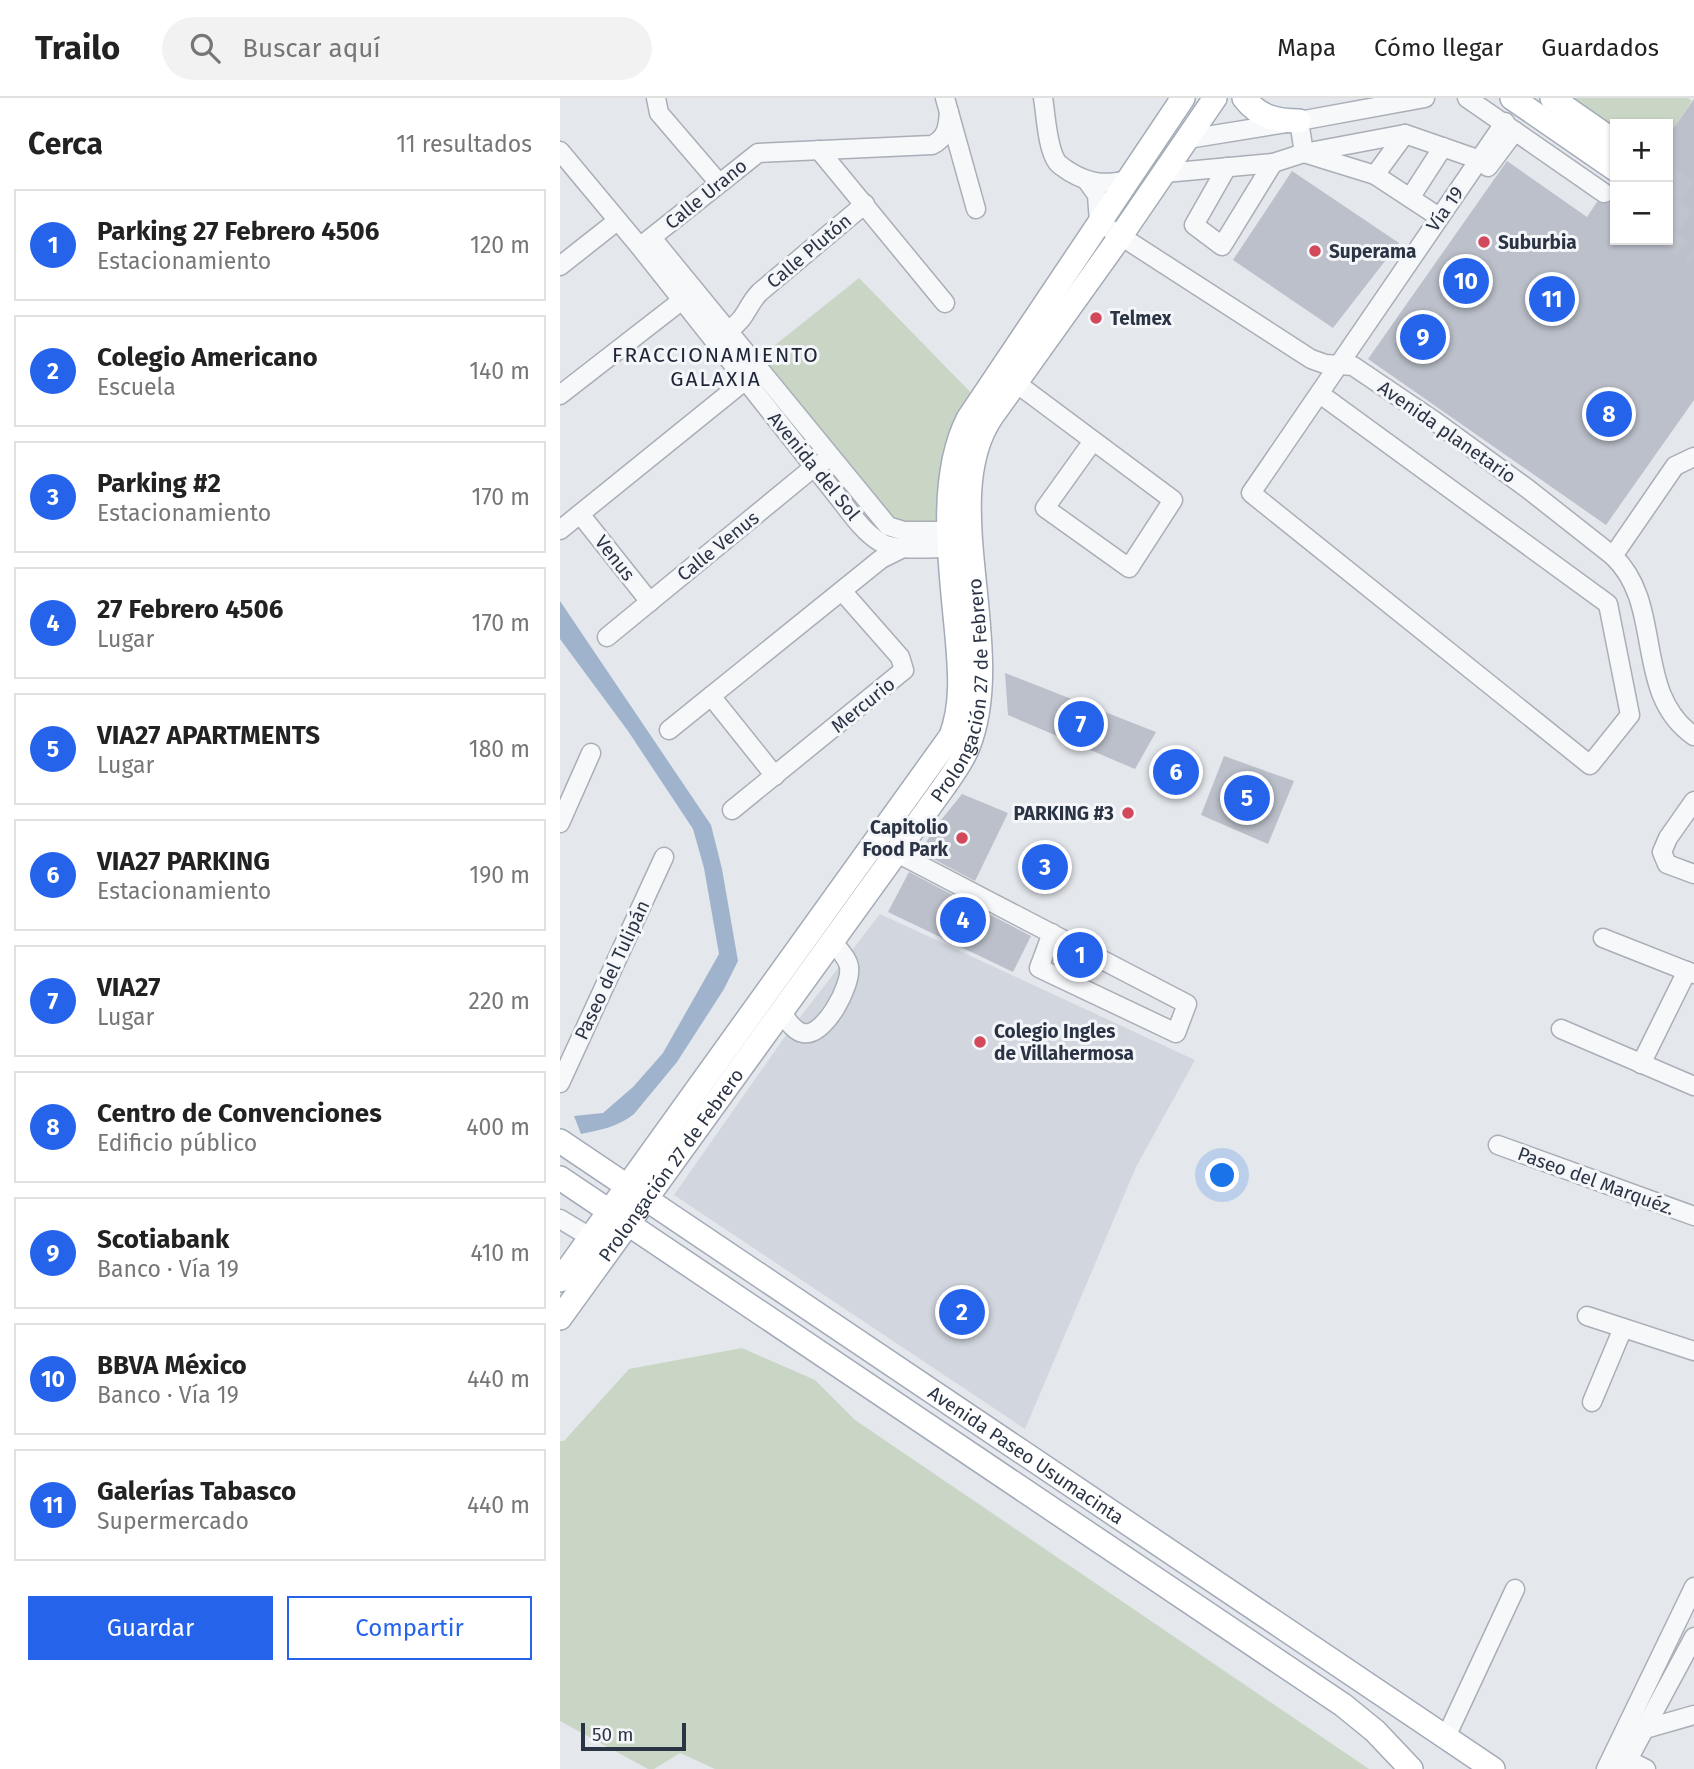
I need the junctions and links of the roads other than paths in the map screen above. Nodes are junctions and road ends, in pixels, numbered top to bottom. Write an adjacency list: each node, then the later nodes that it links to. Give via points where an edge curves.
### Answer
1 (656, 98): 29 (street, via 659,113)
2 (1043, 98): 28 (street, via 1057,162)
3 (1183, 98): 27 (main road, Prolongación 27 de Febrero)
4 (1215, 98): 16 (main road, Prolongación 27 de Febrero)
5 (1244, 98): 12 (main road, via 1268,118)
6 (1425, 98): 10 (street)
7 (1467, 98): 13 (street)
8 (1512, 98): 23 (main road)
9 (1558, 101): 15 (main road)
10 (1394, 102): 12 (street)
11 (947, 105): 18 (street, Calle Urano, via 946,131 932,145); 33 (street)
12 (1299, 121): 16 (street); 20 (street)
13 (1510, 126): 21 (street, Vía 19); 30 (street); 43 (street, Vía 19)
14 (1405, 134): 17 (street); 20 (street); 26 (street)
15 (1610, 138)
16 (1188, 139): 25 (main road, Prolongación 27 de Febrero)
17 (1443, 147): 21 (street); 31 (street)
18 (819, 150): 29 (street, Calle Urano, via 758,153); 32 (street)
19 (560, 151): 35 (street, Avenida del Sol)
20 (1304, 153): 22 (street); 26 (street)
21 (1480, 160): 34 (street, Vía 19)
22 (1273, 163): 24 (street); 24 (street, via 1222,246 1194,225)
23 (1610, 166)
24 (1227, 167): 25 (street)
25 (1165, 173): 37 (main road, Prolongación 27 de Febrero)
26 (1375, 175): 31 (street)
27 (1127, 180): 28 (street); 36 (main road, Prolongación 27 de Febrero)
28 (1087, 181): 36 (street, via 1097,195)
29 (719, 183): 38 (street, Calle Urano)
30 (1604, 193)
31 (1410, 198): 34 (street)
32 (865, 204): 41 (street); 42 (street, Calle Plutón, via 760,292 743,319)
33 (976, 209)
34 (1439, 218): 43 (street, Vía 19)
35 (617, 221): 38 (street, Avenida del Sol); 39 (street)
36 (1099, 222): 37 (street, Avenida planetario); 55 (main road, Prolongación 27 de Febrero, via 963,430 953,463)
37 (1120, 237): 43 (street, Avenida planetario, via 1311,359); 45 (main road, Prolongación 27 de Febrero)
38 (646, 243): 40 (street, Avenida del Sol)
39 (560, 265)
40 (688, 294): 42 (street, Avenida del Sol); 44 (street, Avenida del Sol); 47 (street)
41 (945, 303)
42 (728, 331): 44 (street, Avenida del Sol)
43 (1343, 365): 46 (street); 57 (street, Avenida planetario, via 1436,422)
44 (752, 375): 50 (street, Avenida del Sol); 51 (street, Avenida del Sol); 52 (street)
45 (1016, 383): 48 (street); 55 (main road, Prolongación 27 de Febrero, via 985,426 975,450)
46 (1320, 394): 46 (street, via 1251,493 1590,765 1630,715 1608,604)
47 (560, 395)
48 (1093, 441): 48 (street, via 1173,500 1129,568 1045,508)
49 (1694, 457): 57 (street, via 1673,468)
50 (832, 459): 51 (street, Calle Venus); 54 (street, Avenida del Sol)
51 (814, 467): 56 (street, Avenida del Sol); 59 (street, Calle Venus)
52 (580, 514): 53 (street); 59 (street, Venus)
53 (560, 530)
54 (903, 539): 55 (street); 56 (street)
55 (961, 539): 69 (main road, Prolongación 27 de Febrero, via 980,656 973,732 957,769); 84 (main road, Prolongación 27 de Febrero, via 960,689 951,736)
56 (884, 552): 58 (street)
57 (1614, 556): 63 (street, Avenida planetario, via 1639,597 1660,694 1678,723)
58 (842, 591): 61 (street); 65 (street, Mercurio, via 900,657 904,670)
59 (650, 602): 60 (street, Calle Venus)
60 (607, 637)
61 (710, 696): 62 (street); 65 (street)
62 (669, 730)
63 (1694, 736)
64 (591, 753): 68 (street)
65 (775, 776): 67 (street, Mercurio)
66 (1694, 801): 71 (street, via 1668,838 1662,855 1667,864)
67 (732, 810)
68 (560, 823)
69 (895, 852): 72 (street); 74 (main road, Prolongación 27 de Febrero)
70 (664, 857): 79 (street, Paseo del Tulipán)
71 (1694, 874)
72 (1052, 933): 72 (street, via 1187,1003 1176,1033 1039,968)
73 (1603, 938): 75 (street)
74 (832, 940): 76 (main road, Prolongación 27 de Febrero); 76 (street, via 849,964 850,977 830,1017 818,1030 806,1034 796,1030)
75 (1690, 972): 78 (street)
76 (780, 1011): 84 (main road, Prolongación 27 de Febrero)
77 (1561, 1030): 78 (street)
78 (1641, 1064): 80 (street)
79 (560, 1083)
80 (1694, 1086)
81 (560, 1141): 84 (main road, Avenida Paseo Usumacinta)
82 (1498, 1145): 85 (street, Paseo del Marquéz.)
83 (560, 1178): 86 (main road, Avenida Paseo Usumacinta)
84 (635, 1193): 86 (main road, Prolongación 27 de Febrero); 100 (main road, Avenida Paseo Usumacinta)
85 (1693, 1214)
86 (618, 1217): 88 (main road, Prolongación 27 de Febrero); 91 (main road, Prolongación 27 de Febrero); 102 (main road, Avenida Paseo Usumacinta, via 1343,1705)
87 (560, 1219): 88 (street)
88 (590, 1237): 89 (main road, Prolongación 27 de Febrero)
89 (560, 1280)
90 (1587, 1316): 92 (street)
91 (560, 1318)
92 (1623, 1328): 93 (street); 94 (street)
93 (1694, 1352)
94 (1592, 1402)
95 (1694, 1587): 104 (street)
96 (1515, 1589): 100 (street)
97 (1694, 1637): 99 (street)
98 (1694, 1715): 99 (street)
99 (1645, 1729): 101 (street)
100 (1445, 1739): 103 (main road, Avenida Paseo Usumacinta)
101 (1625, 1765): 105 (street)
102 (1411, 1769)
103 (1493, 1769)
104 (1606, 1769)
105 (1646, 1769)

